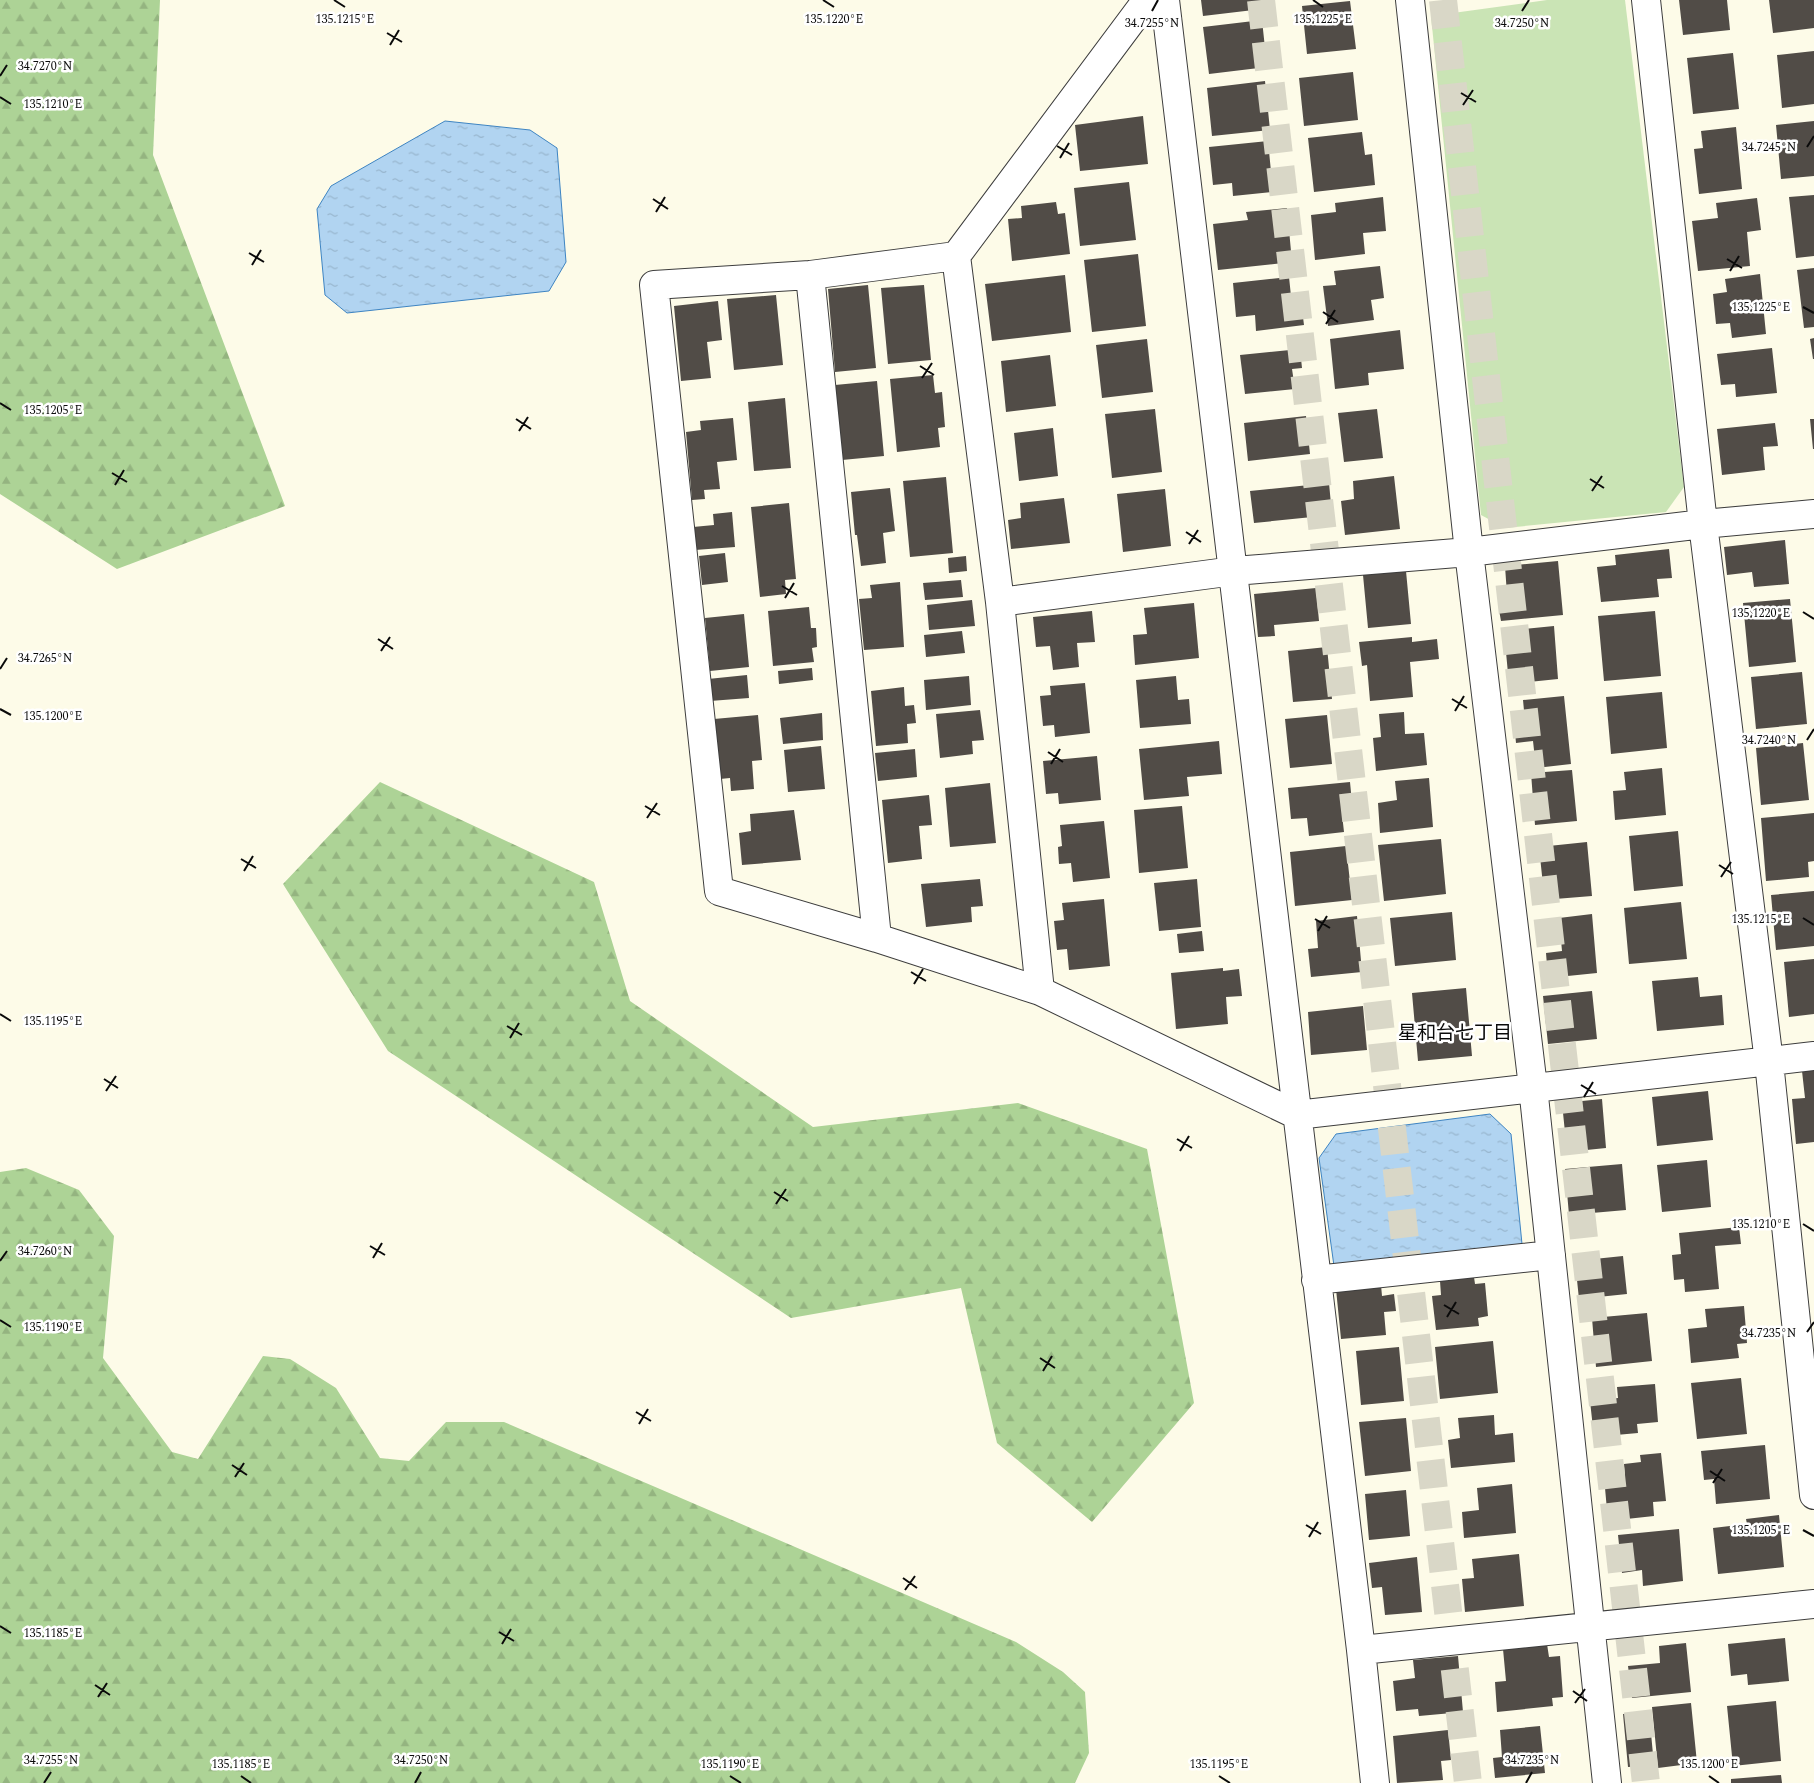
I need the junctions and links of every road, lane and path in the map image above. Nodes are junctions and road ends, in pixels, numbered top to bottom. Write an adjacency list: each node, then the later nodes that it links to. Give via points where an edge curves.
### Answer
1 (1147, 0): 5 (street)
2 (1166, 0): 10 (street)
3 (1410, 0): 9 (street)
4 (1646, 0): 8 (street)
5 (956, 256): 6 (street); 11 (street)
6 (810, 275): 12 (street); 12 (street, via 654,285 720,891)
7 (1814, 514): 8 (street)
8 (1703, 524): 9 (street); 15 (street)
9 (1469, 552): 10 (street); 16 (street)
10 (1234, 571): 11 (street); 17 (street)
11 (1000, 602): 13 (street)
12 (877, 938): 13 (street)
13 (1040, 991): 17 (street)
14 (1814, 1056): 15 (street)
15 (1770, 1062): 16 (street); 20 (street)
16 (1533, 1087): 17 (street); 18 (street)
17 (1297, 1115): 19 (street)
18 (1550, 1255): 19 (street); 22 (street)
19 (1316, 1280): 23 (street)
20 (1814, 1495)
21 (1814, 1604): 22 (street)
22 (1591, 1626): 23 (street); 25 (street)
23 (1362, 1650): 24 (street)
24 (1375, 1783)
25 (1607, 1783)

